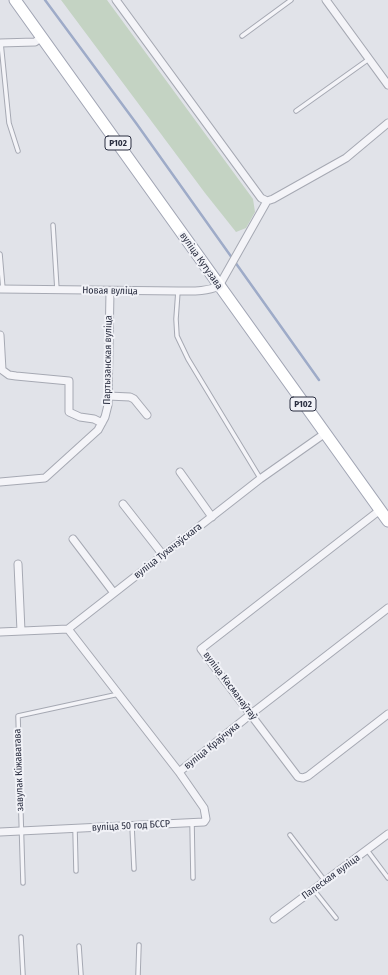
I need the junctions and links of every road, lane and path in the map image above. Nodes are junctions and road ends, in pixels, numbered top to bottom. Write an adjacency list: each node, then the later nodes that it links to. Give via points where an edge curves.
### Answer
1 (16, 0): 6 (main road, вуліца Кутузава / Р102)
2 (116, 0): 13 (street)
3 (291, 0): 5 (lane)
4 (326, 0): 8 (street)
5 (242, 36)
6 (42, 37): 7 (street, via 35,42); 16 (main road, вуліца Кутузава / Р102)
7 (0, 43): 12 (lane, via 9,123)
8 (369, 59): 9 (street); 10 (lane)
9 (388, 85)
10 (296, 111)
11 (388, 123): 13 (street, via 346,158 273,199)
12 (18, 151)
13 (264, 200): 16 (street)
14 (53, 225): 18 (lane)
15 (0, 254): 17 (lane)
16 (219, 286): 20 (street, Новая вуліца, via 201,291); 25 (main road, вуліца Кутузава / Р102)
17 (2, 289): 18 (street, Новая вуліца)
18 (57, 290): 19 (street, Новая вуліца)
19 (110, 291): 20 (street, Новая вуліца); 22 (street, Партызанская вуліца)
20 (178, 291): 27 (lane, via 177,336)
21 (0, 335): 24 (street, via 2,370 9,375 69,381 69,412)
22 (108, 396): 23 (street, via 130,397); 24 (street, Партызанская вуліца)
23 (147, 415)
24 (102, 423): 28 (street, Партызанская вуліца, via 98,430 45,478)
25 (324, 434): 27 (street, вуліца Тухачэўскага); 30 (main road, вуліца Кутузава / Р102)
26 (180, 472): 31 (street)
27 (260, 479): 31 (street, вуліца Тухачэўскага)
28 (0, 482)
29 (123, 504): 34 (street)
30 (380, 510): 32 (main road, вуліца Кутузава / Р102); 42 (street, вуліца Касманаўтаў, via 201,649)
31 (212, 517): 34 (street, вуліца Тухачэўскага)
32 (388, 522)
33 (73, 539): 36 (street)
34 (163, 555): 36 (street, вуліца Тухачэўскага)
35 (18, 564): 39 (street)
36 (114, 593): 38 (street, вуліца Тухачэўскага)
37 (388, 608): 42 (street, вуліца Краўчука)
38 (68, 628): 39 (street); 41 (street, вуліца Краўчука)
39 (21, 631): 40 (street)
40 (0, 632)
41 (120, 694): 44 (street, вуліца Краўчука); 48 (lane, завулак Кіжаватава, via 18,716)
42 (251, 714): 43 (street, вуліца Касманаўтаў, via 298,777 304,778); 44 (street, вуліца Краўчука)
43 (388, 714)
44 (179, 772): 45 (street, вуліца 50 год БССР, via 206,814 204,822)
45 (192, 822): 46 (street, вуліца 50 год БССР); 55 (lane)
46 (132, 826): 47 (street, вуліца 50 год БССР); 53 (lane)
47 (75, 829): 48 (street, вуліца 50 год БССР); 54 (lane)
48 (21, 831): 49 (street, вуліца 50 год БССР); 58 (lane)
49 (0, 832)
50 (388, 834): 52 (street, Палеская вуліца)
51 (290, 835): 57 (lane)
52 (367, 850): 56 (lane); 57 (street, Палеская вуліца)
53 (134, 869)
54 (76, 872)
55 (193, 878)
56 (388, 878)
57 (325, 881): 59 (street, Палеская вуліца)
58 (23, 883)
59 (314, 889): 60 (lane); 61 (street, Палеская вуліца)
60 (336, 918)
61 (274, 919)
62 (21, 937): 65 (lane)
63 (139, 945): 67 (lane)
64 (79, 946): 66 (lane)
65 (22, 975)
66 (80, 975)
67 (138, 975)

